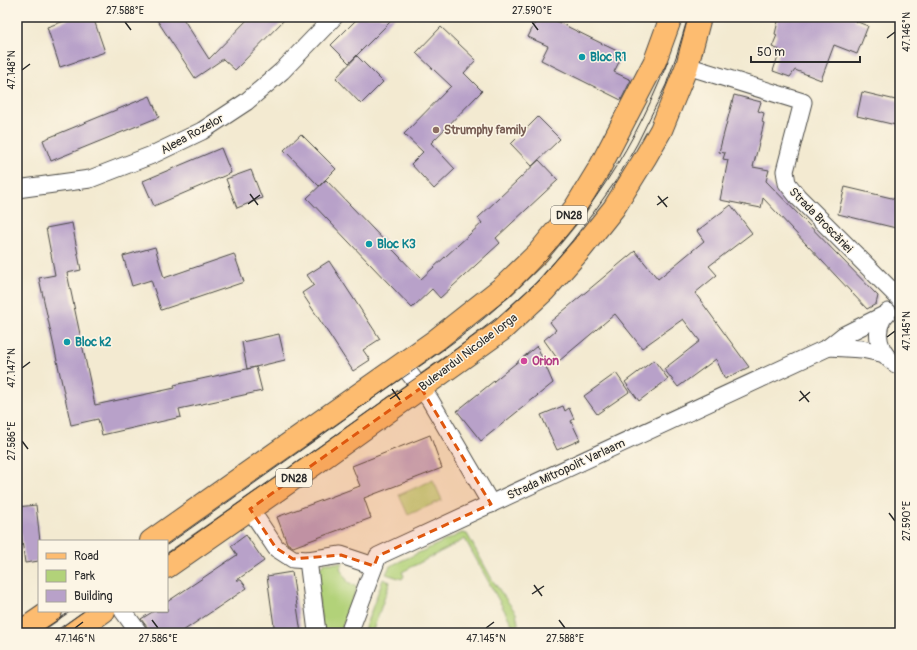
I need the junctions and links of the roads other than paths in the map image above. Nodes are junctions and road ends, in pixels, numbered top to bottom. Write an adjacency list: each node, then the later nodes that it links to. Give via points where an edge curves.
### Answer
1 (334, 17): 5 (street, Aleea Rozelor, via 282,71 246,102 202,131 152,155 90,179)
2 (671, 17): 11 (main road, DN28, via 655,61 617,136 575,208 538,253 503,287)
3 (700, 17): 4 (main road, Bulevardul Nicolae Iorga / DN28)
4 (687, 66): 6 (street, Strada Broscăriei, via 803,102 785,171 787,183); 13 (main road, Bulevardul Nicolae Iorga / DN28, via 661,130 645,158 614,208 582,248 544,291 502,330)
5 (17, 189)
6 (900, 299)
7 (900, 304): 8 (street, Strada Mitropolit Varlaam)
8 (884, 315): 9 (street, Strada Mitropolit Varlaam, via 844,335); 10 (street, via 878,337)
9 (829, 347): 10 (street, Strada Mitropolit Varlaam, via 862,349); 14 (street, Strada Mitropolit Varlaam)
10 (885, 354): 12 (street, Strada Mitropolit Varlaam)
11 (402, 364): 13 (street); 16 (main road, DN28)
12 (900, 366)
13 (420, 388): 14 (street, via 430,400); 15 (main road, Bulevardul Nicolae Iorga / DN28)
14 (490, 504): 19 (street, Strada Mitropolit Varlaam, via 378,556)
15 (250, 509): 17 (street, via 276,548 293,559); 18 (main road, Bulevardul Nicolae Iorga / DN28)
16 (152, 540)
17 (308, 560): 19 (street, via 341,556); 26 (street)
18 (168, 566)
19 (374, 566): 27 (street, Strada Mitropolit Varlaam)
20 (50, 612): 23 (main road)
21 (103, 612): 24 (main road)
22 (124, 612): 25 (street)
23 (19, 633)
24 (73, 633)
25 (139, 633)
26 (318, 633)
27 (349, 633)

